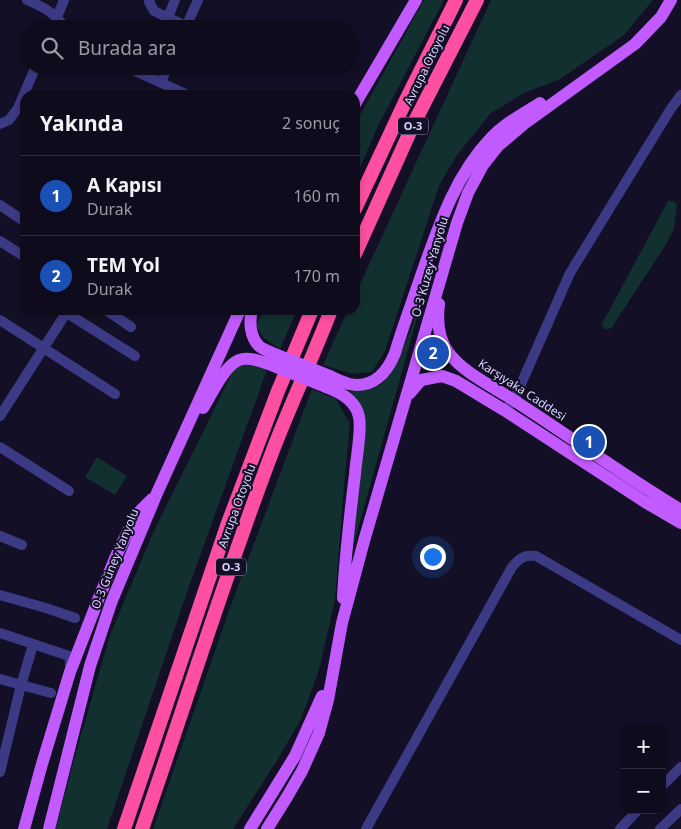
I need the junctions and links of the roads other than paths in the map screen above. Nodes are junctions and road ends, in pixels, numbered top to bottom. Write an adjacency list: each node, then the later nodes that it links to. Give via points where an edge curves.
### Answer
1 (27, 0): 10 (street)
2 (64, 0): 10 (street)
3 (150, 0): 11 (street, via 154,11)
4 (175, 0): 11 (street)
5 (198, 0): 15 (street)
6 (416, 0): 23 (main road)
7 (456, 0): 27 (highway, Avrupa Otoyolu / O-3)
8 (477, 0): 31 (highway, Avrupa Otoyolu / O-3, via 414,123)
9 (671, 0): 16 (main road, O-3 Kuzey Yanyolu, via 635,44)
10 (57, 17): 12 (street); 13 (street)
11 (168, 18): 14 (street)
12 (56, 20)
13 (60, 20)
14 (172, 20)
15 (189, 20)
16 (607, 64): 33 (main road, O-3 Kuzey Yanyolu, via 524,124 483,164 468,193); 46 (main road, via 510,121 491,138 473,160 443,216 391,363 377,379 359,385)
17 (32, 75): 21 (street)
18 (144, 75): 20 (street)
19 (164, 75): 20 (street)
20 (161, 83): 22 (street)
21 (26, 90)
22 (177, 90)
23 (360, 95)
24 (681, 95): 49 (street, via 570,274)
25 (20, 103): 26 (street, via 9,120)
26 (0, 124)
27 (360, 198)
28 (0, 206): 29 (street)
29 (20, 219)
30 (0, 241): 32 (street)
31 (360, 243)
32 (20, 254)
33 (444, 269): 48 (main road, O-3 Kuzey Yanyolu); 49 (main road, Karşıyaka Caddesi, via 438,317 447,350 462,367)
34 (65, 315): 43 (street)
35 (74, 315): 44 (street)
36 (114, 315): 42 (street)
37 (238, 315): 52 (main road, O-3 Güney Yanyolu)
38 (251, 315): 45 (main road, via 252,336)
39 (310, 315): 80 (highway, Avrupa Otoyolu / O-3, via 238,495)
40 (329, 315): 81 (highway, Avrupa Otoyolu / O-3, via 252,506)
41 (0, 320): 43 (street)
42 (131, 326)
43 (44, 348): 47 (street); 51 (street)
44 (135, 356)
45 (268, 357): 46 (main road, bridge); 52 (main road, via 239,360 230,366)
46 (328, 382): 62 (main road, via 347,397 359,417)
47 (115, 394)
48 (406, 397): 50 (main road, via 421,380 442,376); 62 (main road, O-3 Kuzey Yanyolu)
49 (514, 400): 50 (street); 56 (main road, Karşıyaka Caddesi)
50 (504, 410): 57 (main road)
51 (0, 416)
52 (179, 446): 55 (main road, O-3 Güney Yanyolu)
53 (0, 447): 54 (street)
54 (70, 491)
55 (157, 494): 67 (main road, via 136,515 116,556); 71 (main road, O-3 Güney Yanyolu, via 111,603 90,666)
56 (681, 510)
57 (681, 523)
58 (0, 536): 59 (street)
59 (22, 545)
60 (0, 595): 61 (street)
61 (75, 618)
62 (342, 623): 66 (main road)
63 (0, 633): 65 (street)
64 (681, 640): 84 (street, via 536,556 518,559)
65 (33, 645): 67 (street, via 69,656); 69 (street)
66 (334, 661): 82 (main road, via 322,697 295,756); 83 (main road, via 319,733 302,771)
67 (70, 672): 77 (main road)
68 (0, 679): 69 (street)
69 (21, 685): 70 (street); 73 (street)
70 (51, 693)
71 (74, 733): 78 (main road); 79 (main road, O-3 Güney Yanyolu)
72 (681, 766): 74 (street)
73 (0, 772)
74 (666, 782)
75 (681, 809): 86 (street)
76 (634, 814): 85 (street)
77 (24, 829)
78 (41, 829)
79 (49, 829)
80 (124, 829)
81 (142, 829)
82 (250, 829)
83 (268, 829)
84 (366, 829)
85 (620, 829)
86 (660, 829)

